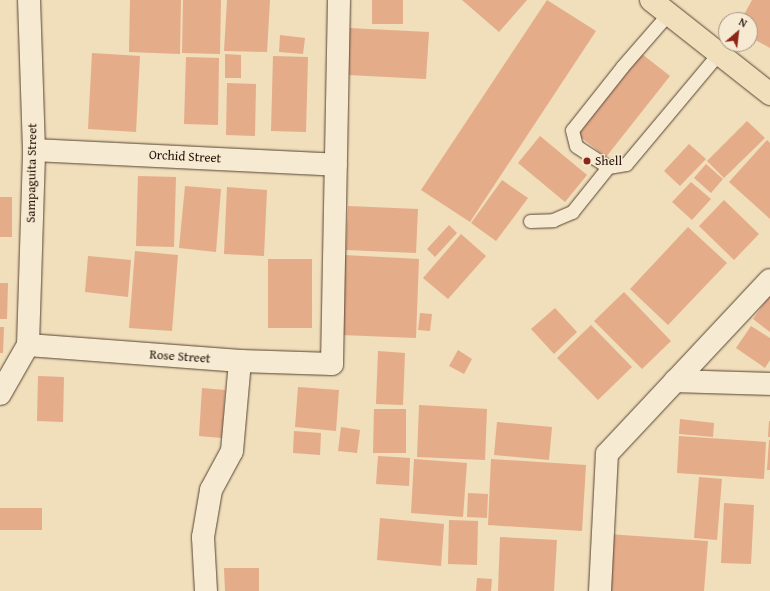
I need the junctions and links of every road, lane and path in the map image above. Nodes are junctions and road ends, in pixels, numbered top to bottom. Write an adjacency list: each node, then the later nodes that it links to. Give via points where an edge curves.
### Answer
1 (29, 0): 7 (street, Sampaguita Street)
2 (339, 0): 8 (street)
3 (651, 0): 4 (main road)
4 (668, 14): 5 (main road); 9 (lane, via 572,130 576,146)
5 (718, 54): 6 (main road); 9 (lane, via 626,164)
6 (770, 94)
7 (34, 150): 8 (street, Orchid Street); 12 (street, Sampaguita Street)
8 (336, 165): 13 (street, Rose Street, via 332,364)
9 (608, 167): 10 (lane, via 572,212 553,220)
10 (530, 221)
11 (770, 280): 14 (street)
12 (28, 345): 13 (street, Rose Street); 16 (street)
13 (240, 361): 17 (street, via 232,451 211,490 203,537)
14 (675, 381): 15 (street); 18 (street, via 607,454)
15 (770, 384)
16 (0, 394)
17 (206, 591)
18 (600, 591)

